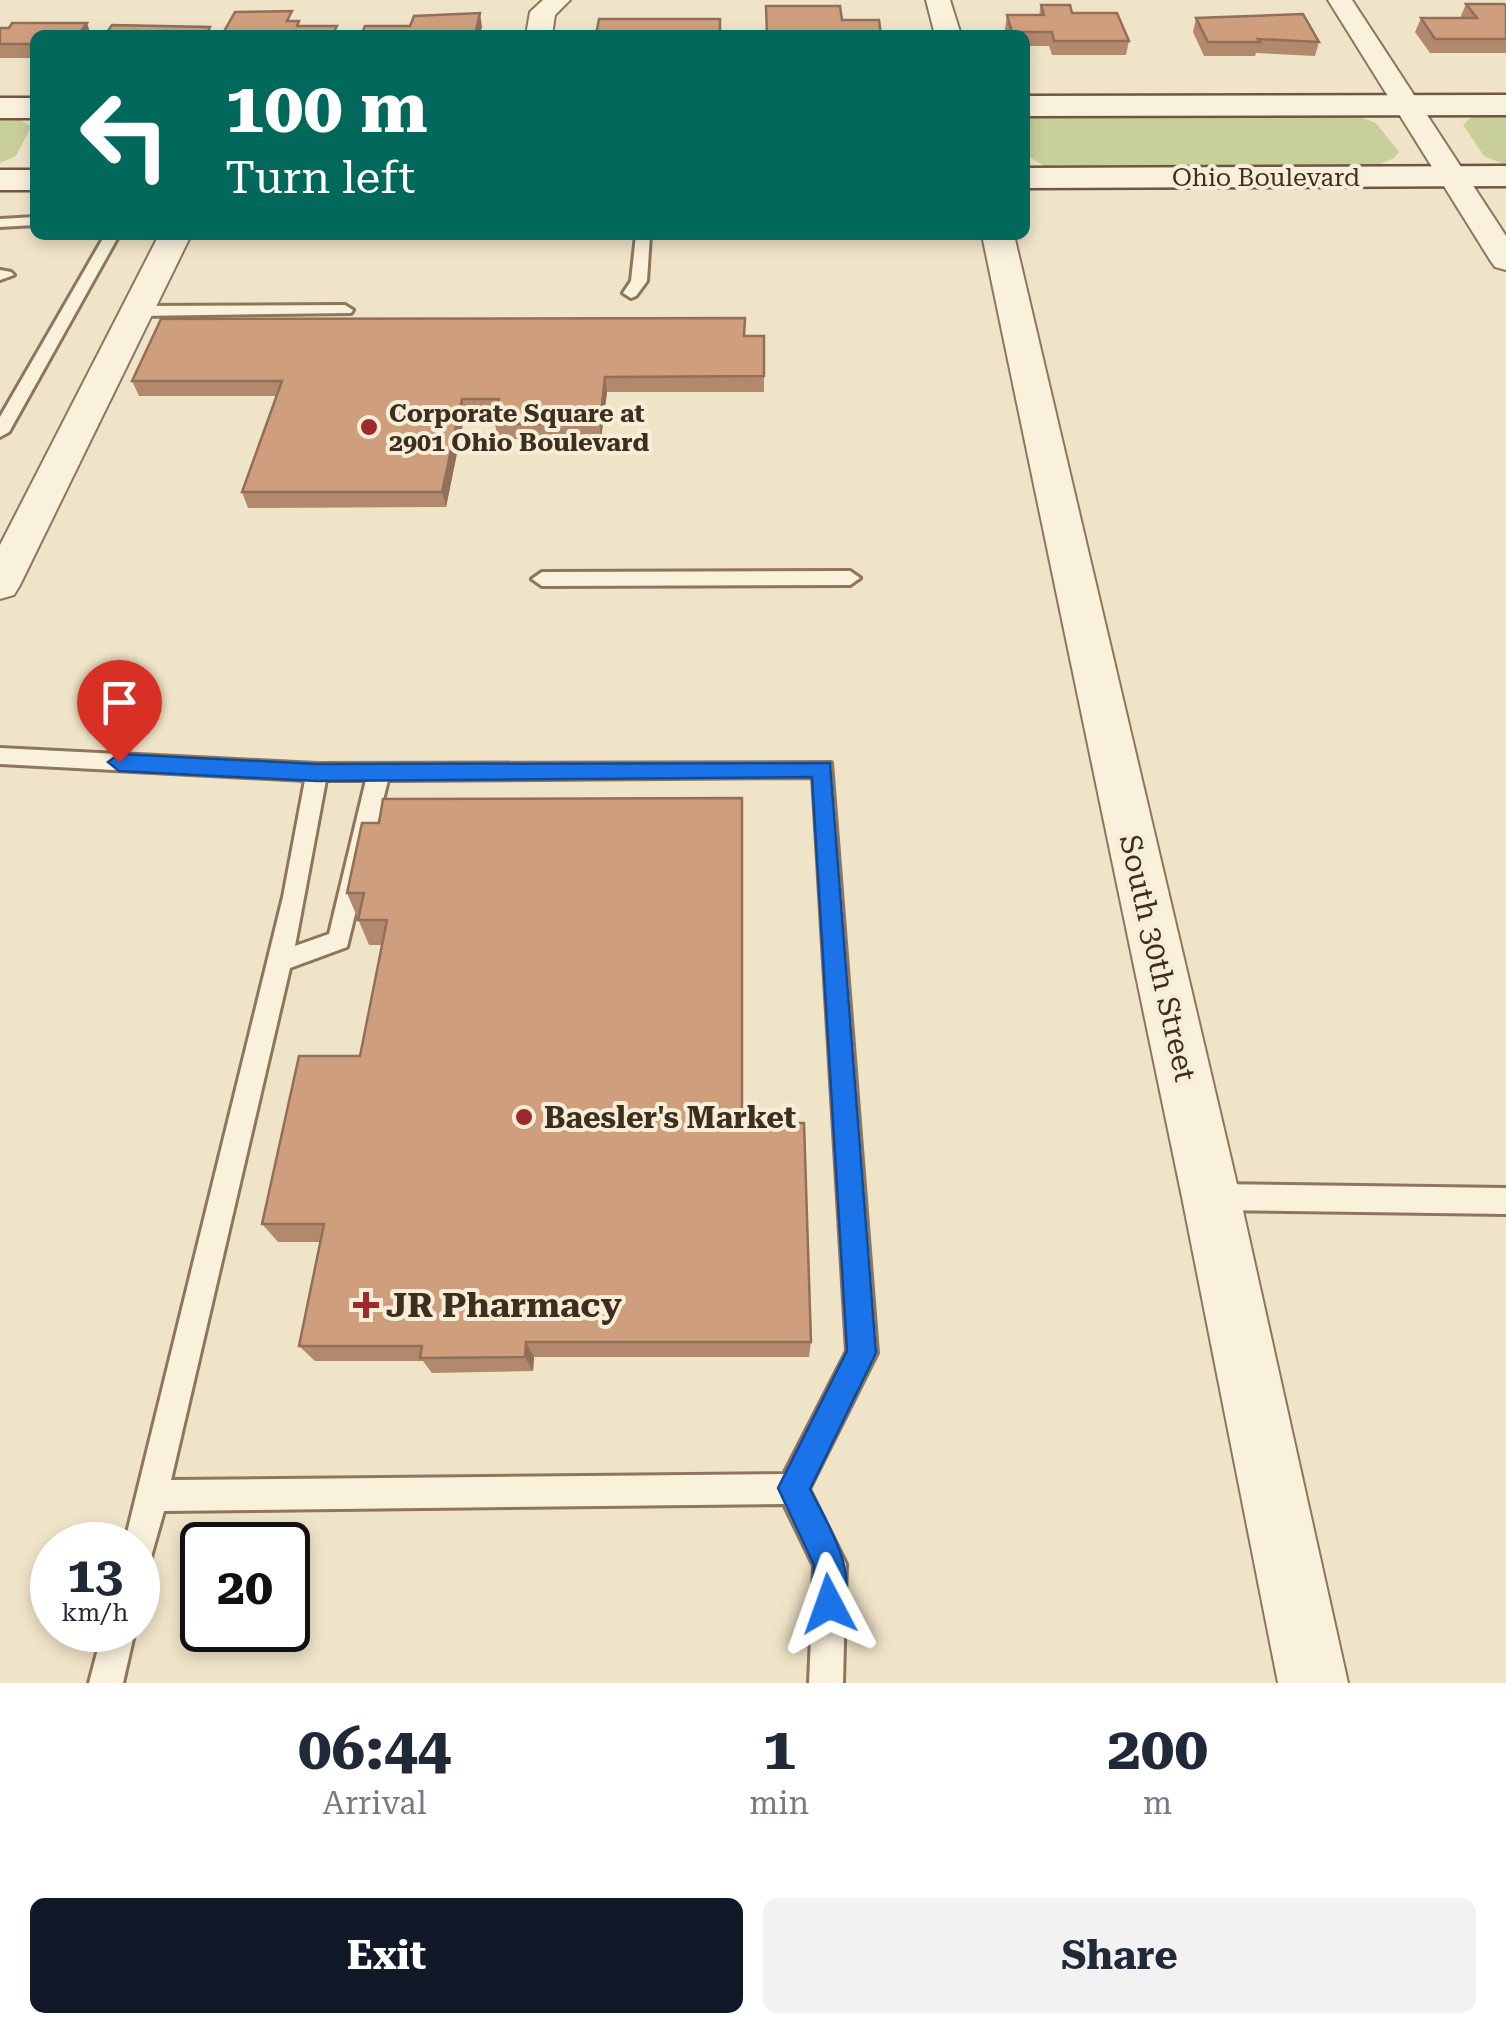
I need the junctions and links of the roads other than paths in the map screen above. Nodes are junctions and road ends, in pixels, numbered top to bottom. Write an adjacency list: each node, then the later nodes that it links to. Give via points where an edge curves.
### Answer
1 (558, 0): 4 (street, via 544,12)
2 (938, 0): 5 (street)
3 (1340, 0): 7 (street)
4 (540, 30)
5 (947, 30)
6 (1030, 106): 7 (street)
7 (1405, 106): 8 (street); 12 (street)
8 (1506, 106)
9 (0, 108): 10 (street)
10 (30, 108)
11 (1506, 176): 12 (street, Ohio Boulevard)
12 (1452, 177): 13 (street, Ohio Boulevard); 22 (street)
13 (1030, 178)
14 (0, 180): 15 (street)
15 (30, 180)
16 (30, 222): 17 (lane)
17 (0, 223)
18 (109, 240): 26 (lane)
19 (173, 240): 25 (street)
20 (643, 240): 23 (lane, via 639,281)
21 (999, 240): 34 (street, South 30th Street)
22 (1506, 260)
23 (631, 293)
24 (345, 310): 25 (lane)
25 (137, 312): 29 (street)
26 (0, 432)
27 (850, 578): 28 (lane)
28 (542, 579)
29 (0, 585)
30 (0, 756): 31 (lane)
31 (317, 772): 32 (lane); 33 (lane)
32 (379, 772): 33 (lane, via 339,940); 36 (lane, via 823,768 862,1353)
33 (279, 962): 37 (lane)
34 (1211, 1197): 35 (lane); 42 (street, South 30th Street)
35 (1506, 1201)
36 (794, 1488): 37 (lane); 41 (lane, via 830,1564)
37 (151, 1496): 38 (lane)
38 (145, 1522)
39 (114, 1652): 40 (lane)
40 (106, 1683)
41 (826, 1683)
42 (1313, 1683)

